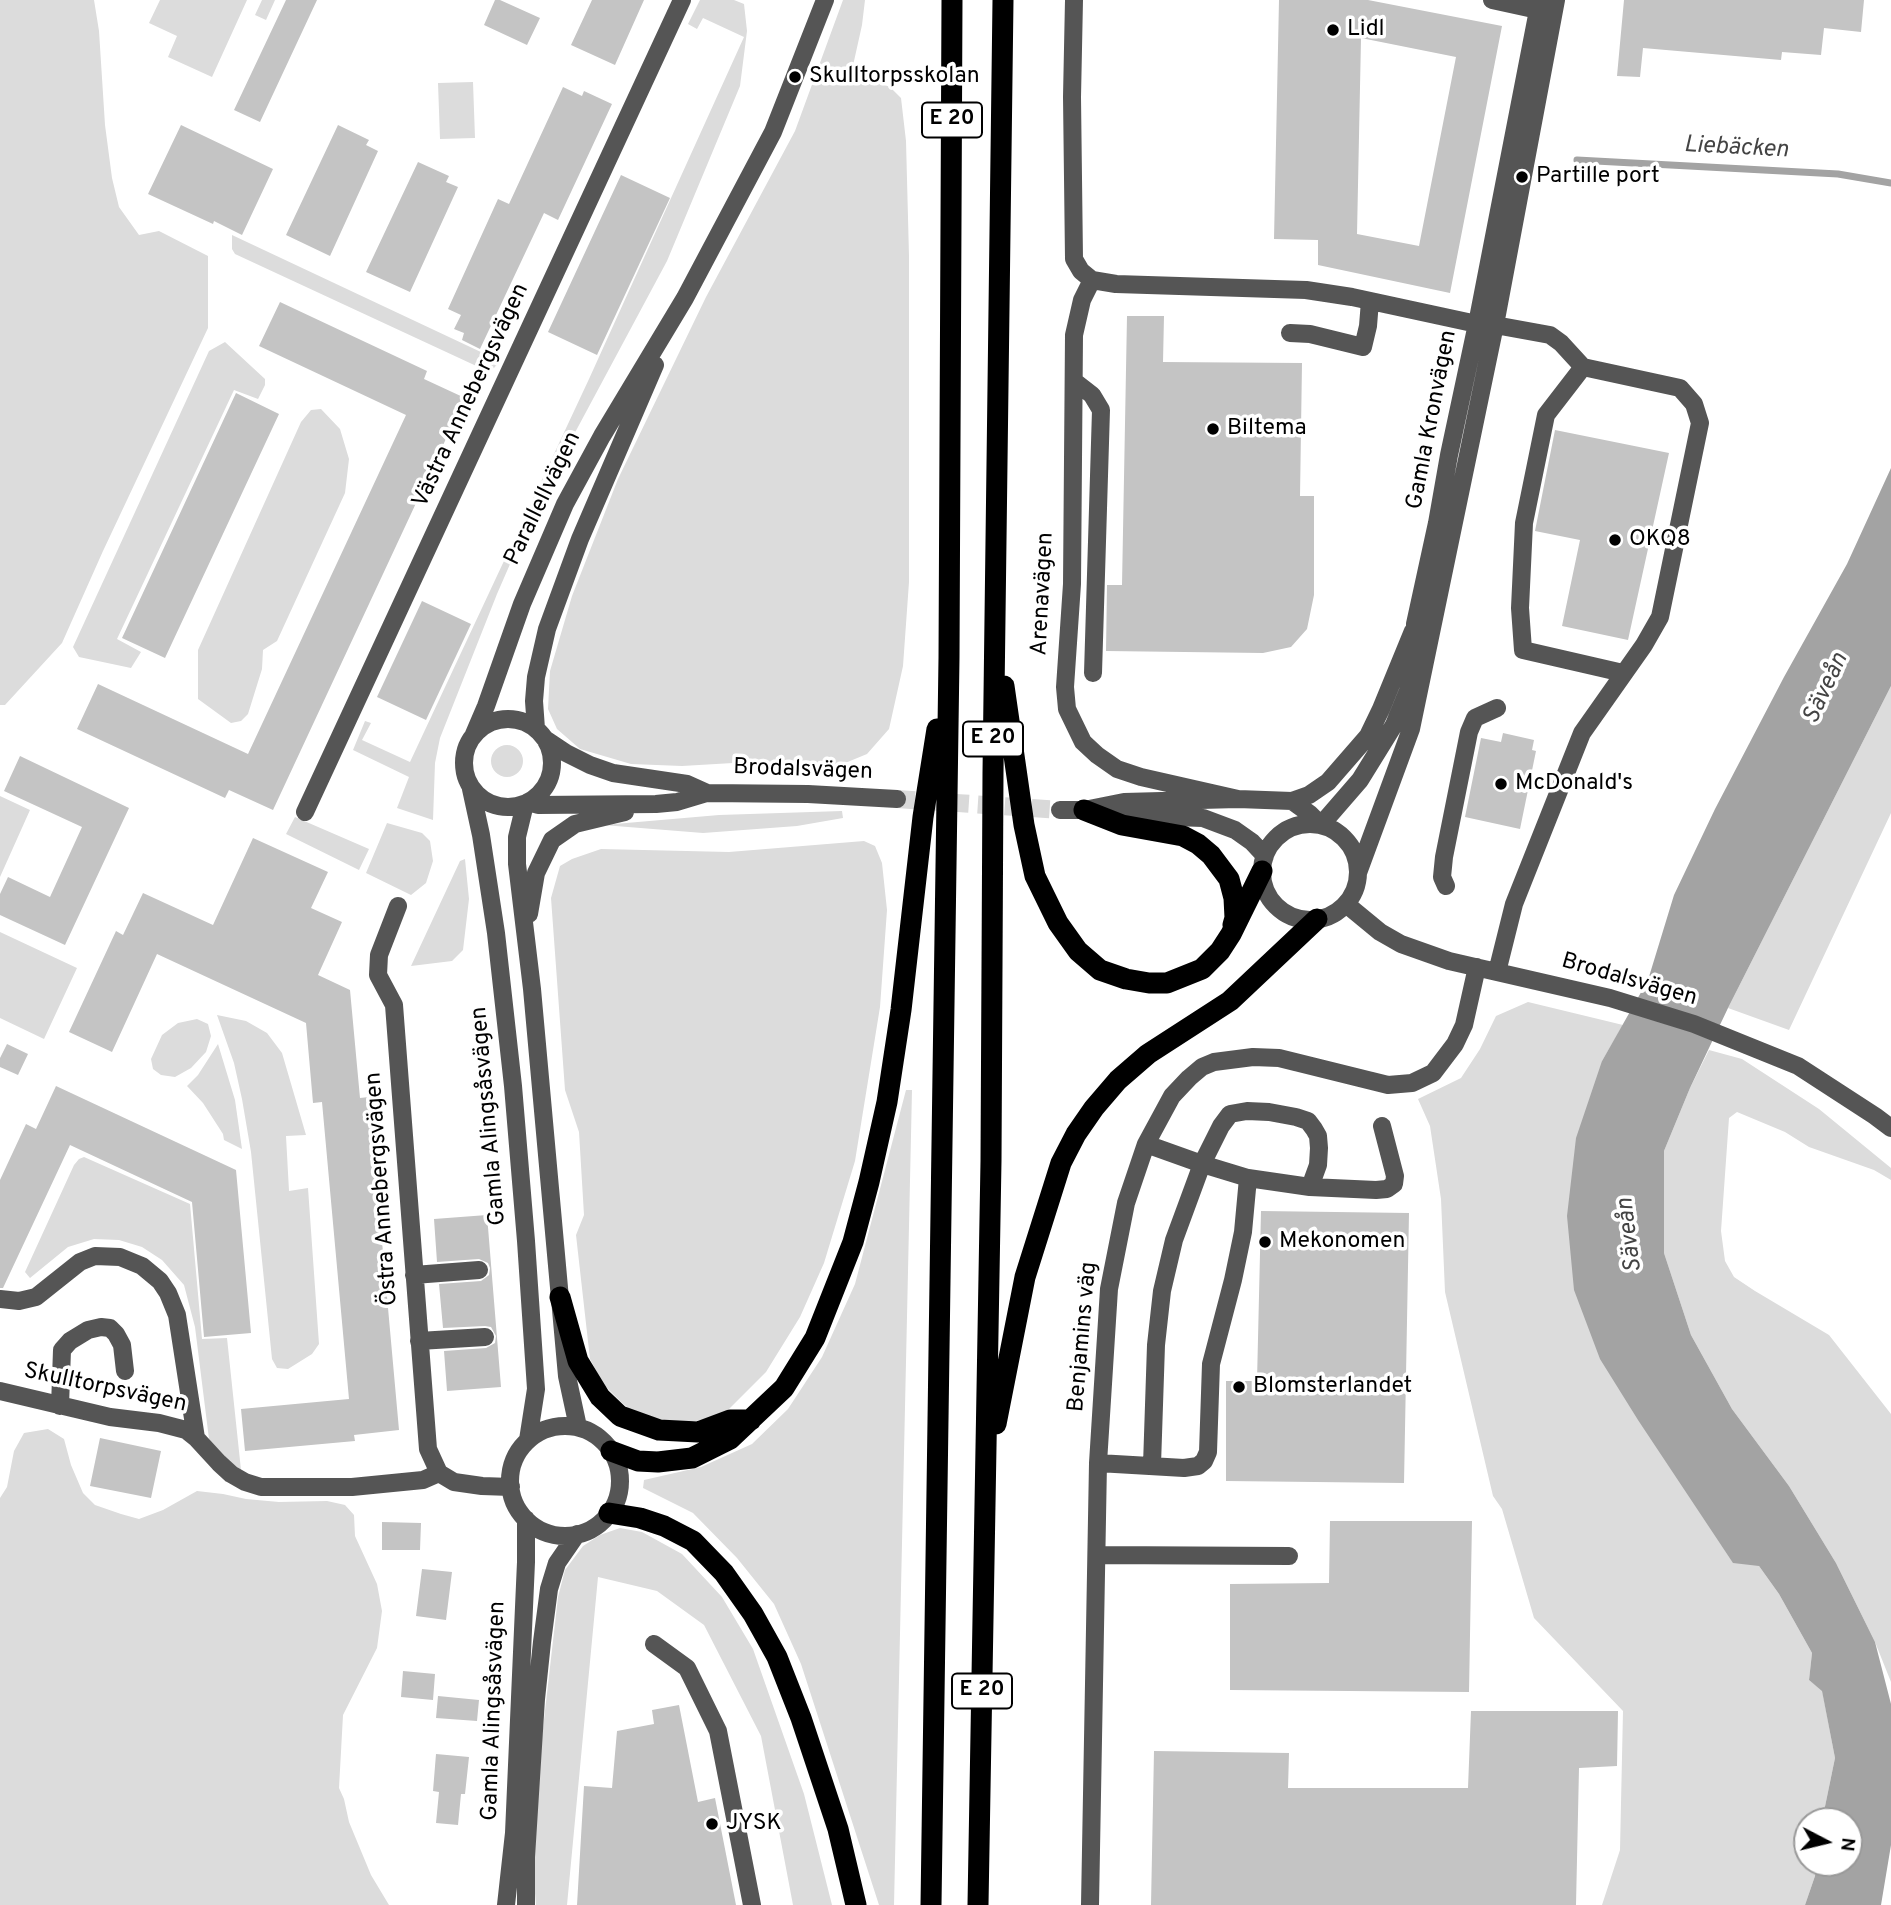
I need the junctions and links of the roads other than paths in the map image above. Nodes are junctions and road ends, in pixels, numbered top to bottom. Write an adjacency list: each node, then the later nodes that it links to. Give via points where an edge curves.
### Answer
1 (682, 0): 32 (street, Västra Annebergsvägen)
2 (825, 0): 9 (street, Parallellvägen, via 774,132)
3 (952, 0): 17 (highway, E 20)
4 (1003, 0): 15 (highway, E 20)
5 (1074, 0): 8 (street, via 1074,259)
6 (1492, 0): 7 (street)
7 (1547, 6): 11 (street, Gamla Kronvägen)
8 (1092, 280): 10 (street, via 1306,290); 14 (street, Arenavägen, via 1074,335)
9 (685, 298): 21 (street, Parallellvägen, via 565,504); 22 (street, Parallellvägen, via 580,539 547,629 534,701)
10 (1370, 301): 11 (street); 12 (street, via 1363,347)
11 (1486, 325): 13 (street, Gamla Kronvägen, via 1550,335); 16 (street, Gamla Kronvägen, via 1449,455); 35 (street, Gamla Kronvägen, via 1411,729)
12 (1290, 332)
13 (1583, 367): 19 (street, via 1546,415 1524,523 1523,650); 19 (street, via 1680,388 1694,404 1700,423 1660,617)
14 (1074, 381): 18 (street, via 1093,395 1101,410); 26 (street, Arenavägen, via 1068,709 1083,742 1117,769)
15 (995, 618): 40 (highway, via 1035,876 1078,951 1100,970 1149,984 1167,983 1202,969); 67 (highway, E 20)
16 (1415, 624): 27 (street, via 1367,736 1328,782); 33 (street, Gamla Kronvägen, via 1415,664 1394,725 1360,780)
17 (949, 658): 59 (highway, via 923,817 887,1102 869,1182 853,1242 815,1338 784,1388); 79 (highway, E 20)
18 (1093, 673)
19 (1623, 673): 43 (street, via 1582,733 1514,904)
20 (1496, 708): 36 (street, via 1475,718 1469,732 1444,857)
21 (474, 734): 22 (street, via 490,722 518,719); 23 (street, via 463,764)
22 (541, 734): 24 (street, Brodalsvägen, via 566,754 590,765 687,784); 28 (street, via 551,752 551,773 542,791)
23 (471, 789): 28 (street, via 492,805); 62 (street, Gamla Alingsåsvägen, via 496,933 515,1112 536,1390)
24 (707, 793): 25 (street, Brodalsvägen); 29 (street, Brodalsvägen)
25 (897, 799)
26 (1238, 799): 27 (street); 31 (street, via 1124,802)
27 (1292, 800): 33 (street)
28 (526, 803): 29 (street, Brodalsvägen); 41 (street, via 517,836 517,864)
29 (656, 804): 41 (street, Brodalsvägen, via 575,824 552,840 536,873 529,905)
30 (1060, 810): 31 (street)
31 (1084, 810): 34 (street, via 1203,818 1252,842); 40 (highway, via 1122,825 1183,836 1198,844 1229,879 1235,918)
32 (305, 812)
33 (1321, 825): 34 (street, via 1287,830 1271,844); 35 (street, via 1348,842)
34 (1264, 863): 39 (street, via 1265,889 1275,904 1299,918); 40 (highway)
35 (1358, 873): 37 (street)
36 (1446, 886)
37 (1346, 904): 39 (street); 42 (street, Brodalsvägen, via 1401,944)
38 (398, 906): 51 (street, Östra Annebergsvägen, via 379,955 378,975 394,1005)
39 (1317, 919): 67 (highway, via 1230,1002 1148,1054 1118,1080 1076,1134 1061,1163 1025,1277)
40 (1231, 934)
41 (528, 958): 52 (street)
42 (1477, 967): 43 (street, Brodalsvägen); 46 (street, Benjamins väg, via 1464,1026 1433,1073 1412,1083 1388,1085 1279,1058 1214,1062 1202,1067 1172,1096)
43 (1497, 972): 45 (street, Brodalsvägen, via 1610,998 1694,1024 1798,1066)
44 (1382, 1126): 49 (street, via 1394,1184 1376,1190)
45 (1891, 1128)
46 (1146, 1144): 47 (street); 64 (street, Benjamins väg, via 1126,1203 1109,1289)
47 (1202, 1164): 48 (street); 49 (street, via 1230,1114 1258,1111 1296,1116 1308,1121 1318,1136 1318,1164); 65 (street, via 1174,1240 1162,1291)
48 (1248, 1178): 49 (street); 65 (street, via 1243,1233 1211,1364 1208,1452 1198,1466)
49 (1310, 1187)
50 (479, 1270): 51 (street)
51 (414, 1275): 55 (street, Östra Annebergsvägen)
52 (560, 1297): 59 (highway, via 578,1361 600,1396 620,1416 659,1430 698,1432 730,1420); 60 (street, via 567,1376)
53 (0, 1299): 61 (street, via 36,1297 80,1262 95,1256 120,1257 142,1266 160,1281 177,1315)
54 (485, 1337): 55 (street)
55 (419, 1341): 66 (street, Östra Annebergsvägen, via 428,1449)
56 (125, 1371): 58 (street, via 122,1345 110,1328 89,1330 70,1340 62,1350)
57 (0, 1391): 58 (street, Skulltorpsvägen)
58 (60, 1406): 61 (street, Skulltorpsvägen, via 176,1426)
59 (751, 1420): 63 (highway, via 730,1439 692,1458 638,1461)
60 (578, 1427): 62 (street, via 552,1427); 63 (street, via 597,1436)
61 (197, 1438): 66 (street, Skulltorpsvägen, via 231,1474 261,1487 352,1487 423,1480)
62 (528, 1440): 68 (street, via 514,1462)
63 (611, 1451): 69 (street, via 620,1482)
64 (1098, 1463): 65 (street); 72 (street, Benjamins väg)
65 (1152, 1465)
66 (439, 1473): 68 (street, via 454,1482)
67 (985, 1478): 80 (highway, E 20)
68 (511, 1487): 70 (street)
69 (609, 1513): 71 (street, via 595,1527); 78 (highway, via 664,1525 693,1541 724,1573 753,1614 777,1657 801,1718 838,1829)
70 (526, 1519): 71 (street, via 549,1533); 75 (street, Gamla Alingsåsvägen, via 514,1833)
71 (577, 1534): 76 (street, Gamla Alingsåsvägen, via 557,1563 549,1589 536,1699)
72 (1097, 1555): 73 (street); 81 (street, Benjamins väg)
73 (1289, 1556)
74 (654, 1644): 77 (street, via 687,1668 718,1731)
75 (506, 1905)
76 (526, 1905)
77 (752, 1905)
78 (856, 1905)
79 (931, 1905)
80 (978, 1905)
81 (1090, 1905)

